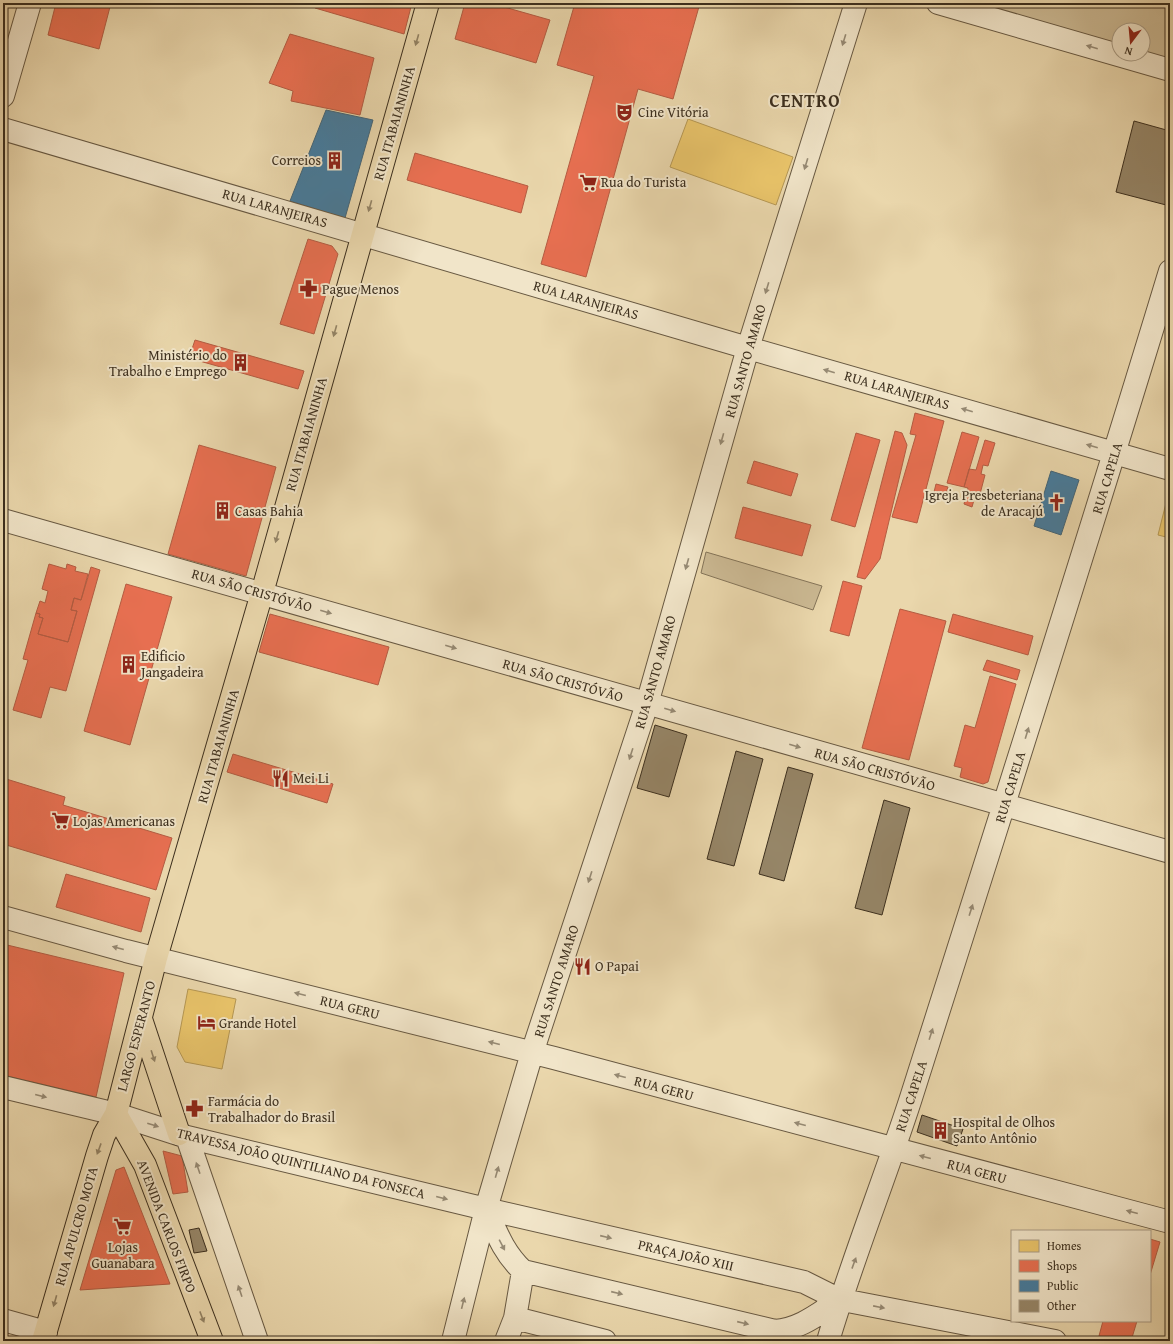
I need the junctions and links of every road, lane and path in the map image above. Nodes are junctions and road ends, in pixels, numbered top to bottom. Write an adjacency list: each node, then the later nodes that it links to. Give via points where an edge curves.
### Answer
1 (30, 3): 6 (street)
2 (428, 3): 8 (main road, RUA ITABAIANINHA, one-way to 8)
3 (856, 3): 10 (street, RUA SANTO AMARO, one-way to 10)
4 (938, 3): 5 (street, one-way to 4)
5 (1170, 70)
6 (3, 96)
7 (3, 129): 8 (street, RUA LARANJEIRAS)
8 (362, 234): 10 (street, RUA LARANJEIRAS); 14 (main road, RUA ITABAIANINHA, one-way to 14)
9 (1170, 271): 11 (street, RUA CAPELA)
10 (748, 348): 11 (street, RUA LARANJEIRAS, one-way to 10); 15 (street, RUA SANTO AMARO, one-way to 15)
11 (1115, 453): 12 (street, RUA LARANJEIRAS); 16 (street, RUA CAPELA, one-way to 11)
12 (1170, 469)
13 (3, 520): 14 (street, RUA SÃO CRISTÓVÃO)
14 (262, 593): 15 (street, RUA SÃO CRISTÓVÃO, one-way to 15); 19 (main road, RUA ITABAIANINHA)
15 (647, 704): 16 (street, RUA SÃO CRISTÓVÃO, one-way to 16); 21 (street, RUA SANTO AMARO, one-way to 21)
16 (1004, 806): 17 (street, RUA SÃO CRISTÓVÃO); 25 (street, RUA CAPELA, one-way to 16)
17 (1170, 852)
18 (3, 917): 19 (street, RUA GERU, one-way to 18)
19 (156, 958): 20 (main road, LARGO ESPERANTO); 21 (street, RUA GERU, one-way to 19)
20 (141, 1019): 23 (main road, LARGO ESPERANTO); 24 (main road, one-way to 24)
21 (532, 1053): 25 (street, RUA GERU, one-way to 21); 26 (street, RUA SANTO AMARO, one-way to 21)
22 (3, 1087): 23 (street, TRAVESSA JOÃO QUINTILIANO DA FONSECA, one-way to 23)
23 (116, 1114): 24 (street, TRAVESSA JOÃO QUINTILIANO DA FONSECA, one-way to 24); 32 (main road, RUA APULCRO MOTA, one-way to 32, via 104,1135 97,1156); 33 (main road, AVENIDA CARLOS FIRPO, one-way to 33, via 145,1165)
24 (183, 1135): 26 (street, TRAVESSA JOÃO QUINTILIANO DA FONSECA, one-way to 26); 34 (street, one-way to 24)
25 (894, 1149): 27 (street, RUA GERU, one-way to 25); 29 (street, RUA CAPELA, one-way to 25)
26 (486, 1210): 28 (street, one-way to 28, via 510,1259); 29 (street, PRAÇA JOÃO XIII, one-way to 29, via 804,1282); 35 (street, RUA SANTO AMARO, one-way to 26)
27 (1170, 1222)
28 (523, 1271): 29 (street, one-way to 29, via 775,1331 790,1330 801,1325); 30 (street)
29 (840, 1300): 38 (street); 39 (street); 40 (street, PRAÇA JOÃO XIII, one-way to 40)
30 (515, 1318): 36 (street); 37 (street)
31 (3, 1320): 32 (street)
32 (44, 1336)
33 (212, 1341)
34 (257, 1341)
35 (453, 1341)
36 (506, 1341)
37 (605, 1341)
38 (799, 1341)
39 (828, 1341)
40 (1055, 1341)

